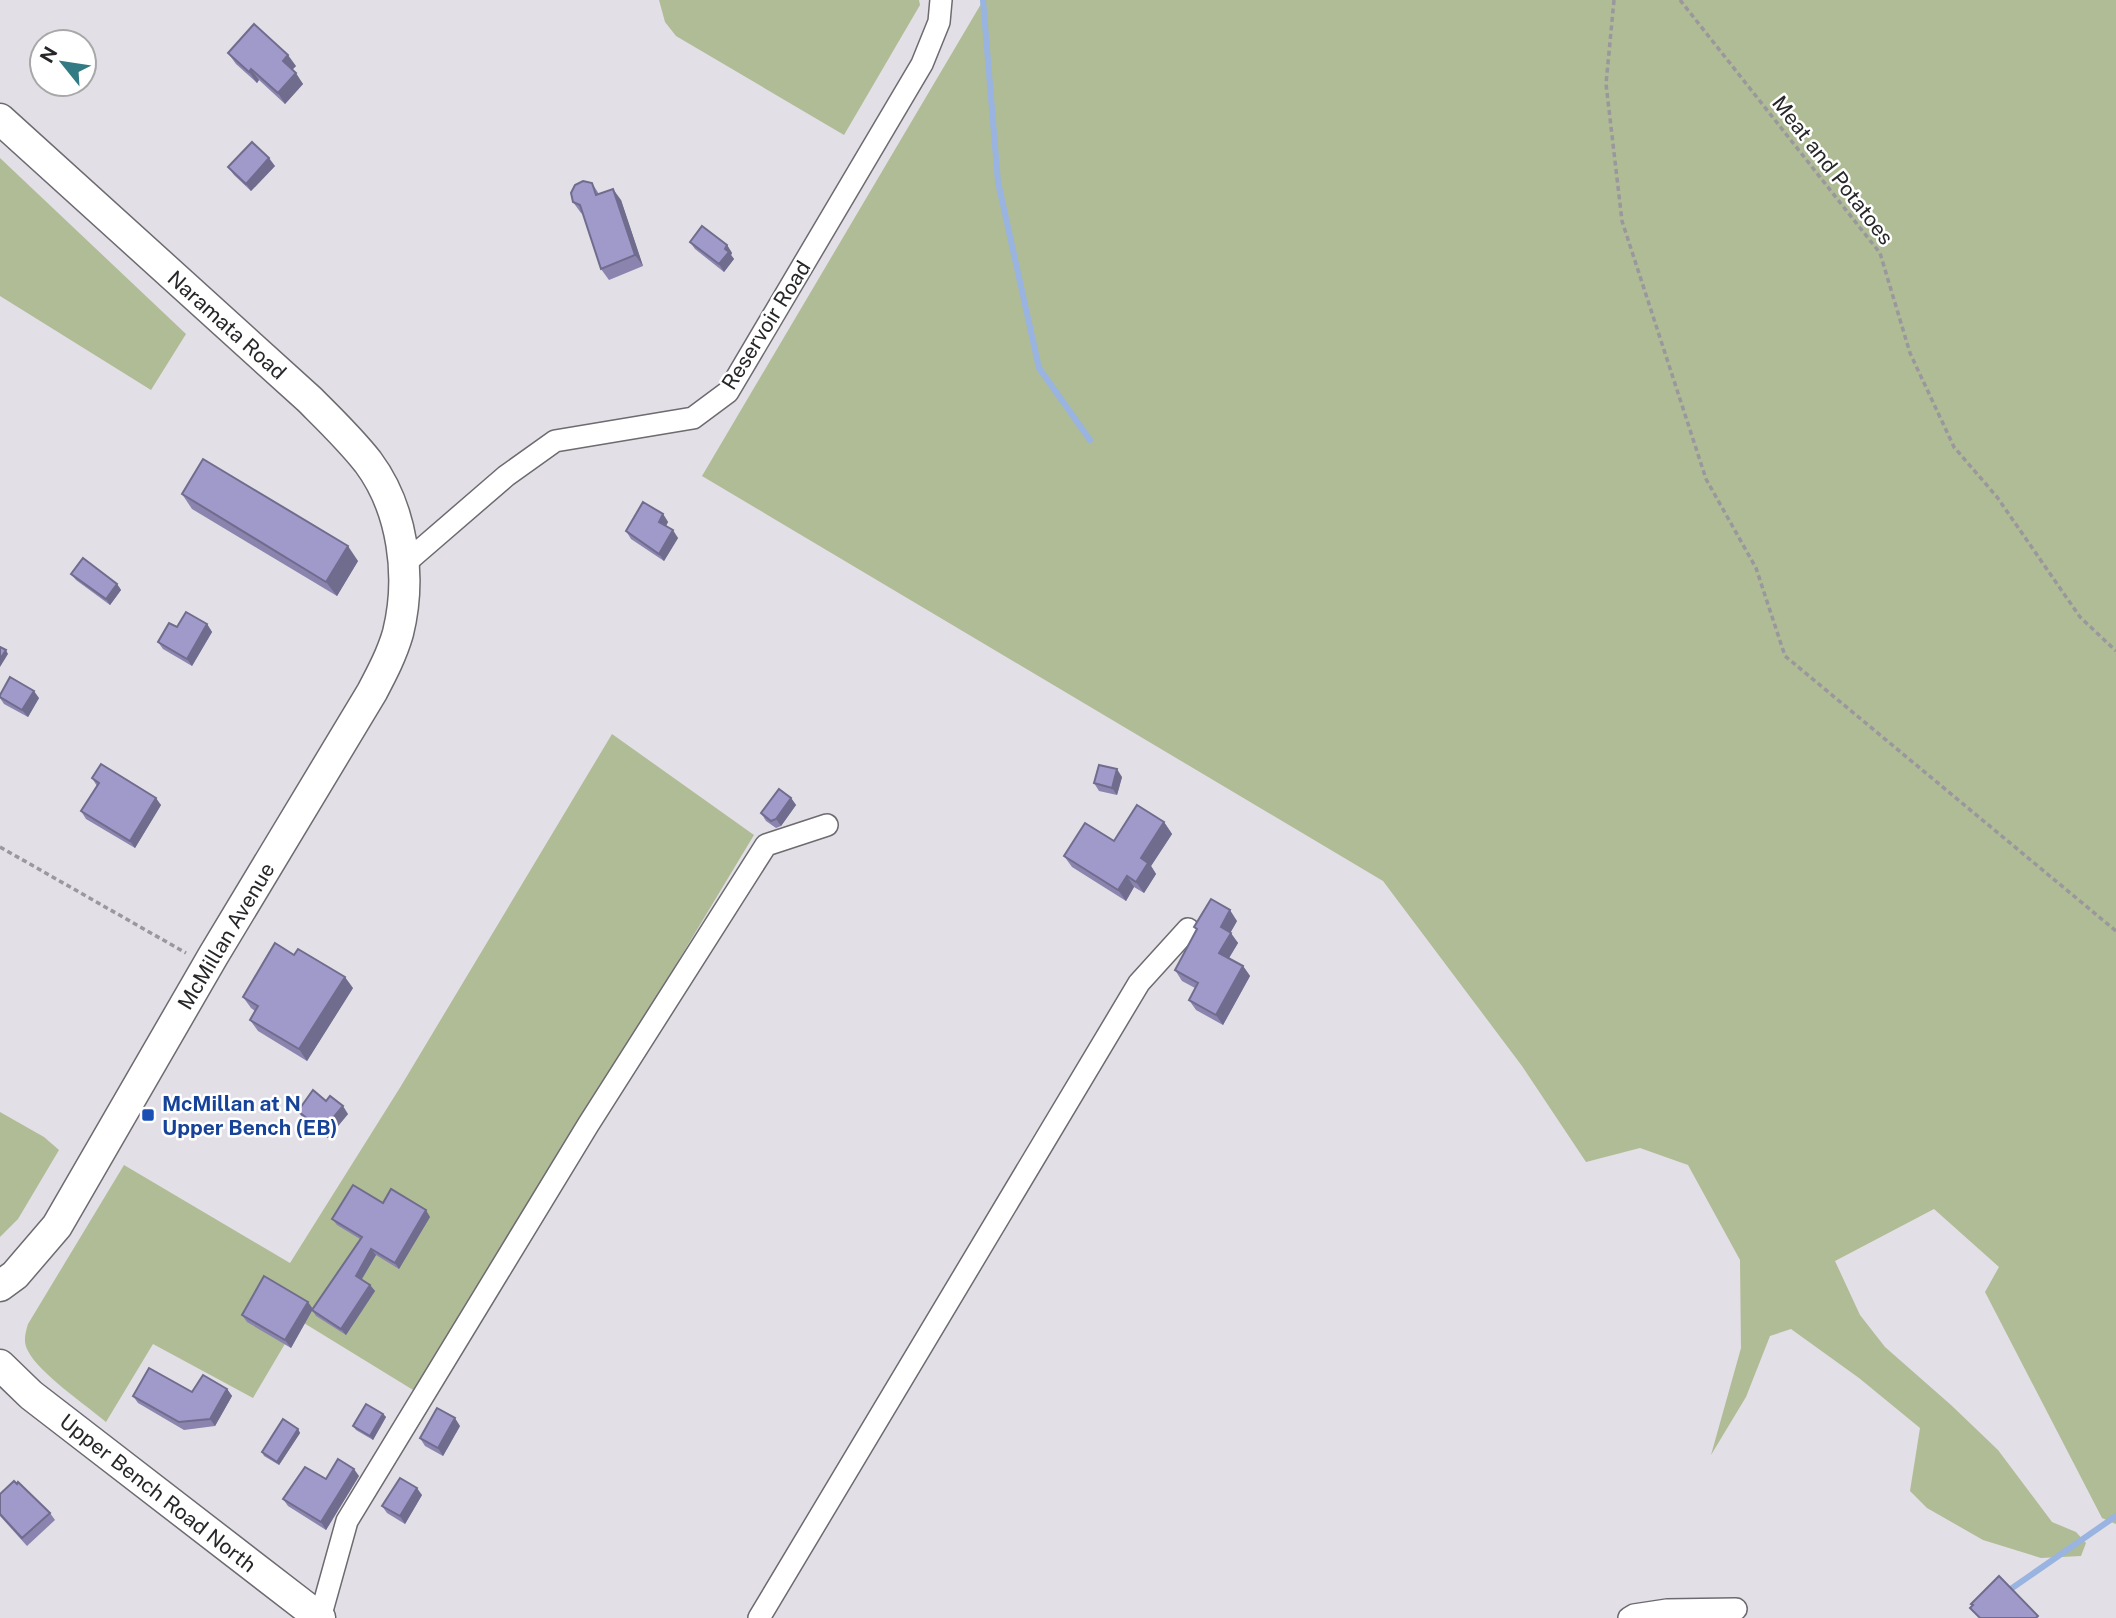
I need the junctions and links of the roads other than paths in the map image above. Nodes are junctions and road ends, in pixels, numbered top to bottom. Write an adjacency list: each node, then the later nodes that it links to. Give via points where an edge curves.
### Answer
1 (941, 0): 3 (street, Reservoir Road, via 939,22 922,64 727,392 693,418 555,442 506,476)
2 (0, 119): 3 (main road, Naramata Road, via 348,438 369,464 393,510)
3 (403, 565): 6 (main road, McMillan Avenue, via 398,632 384,670 57,1226)
4 (827, 825): 9 (street, via 766,845 581,1136 347,1521)
5 (1188, 929): 10 (street, via 1139,983)
6 (0, 1286)
7 (0, 1365): 9 (main road, Upper Bench Road North, via 31,1395)
8 (1736, 1609): 11 (street, via 1667,1610)
9 (320, 1618)
10 (759, 1618)
11 (1629, 1618)

